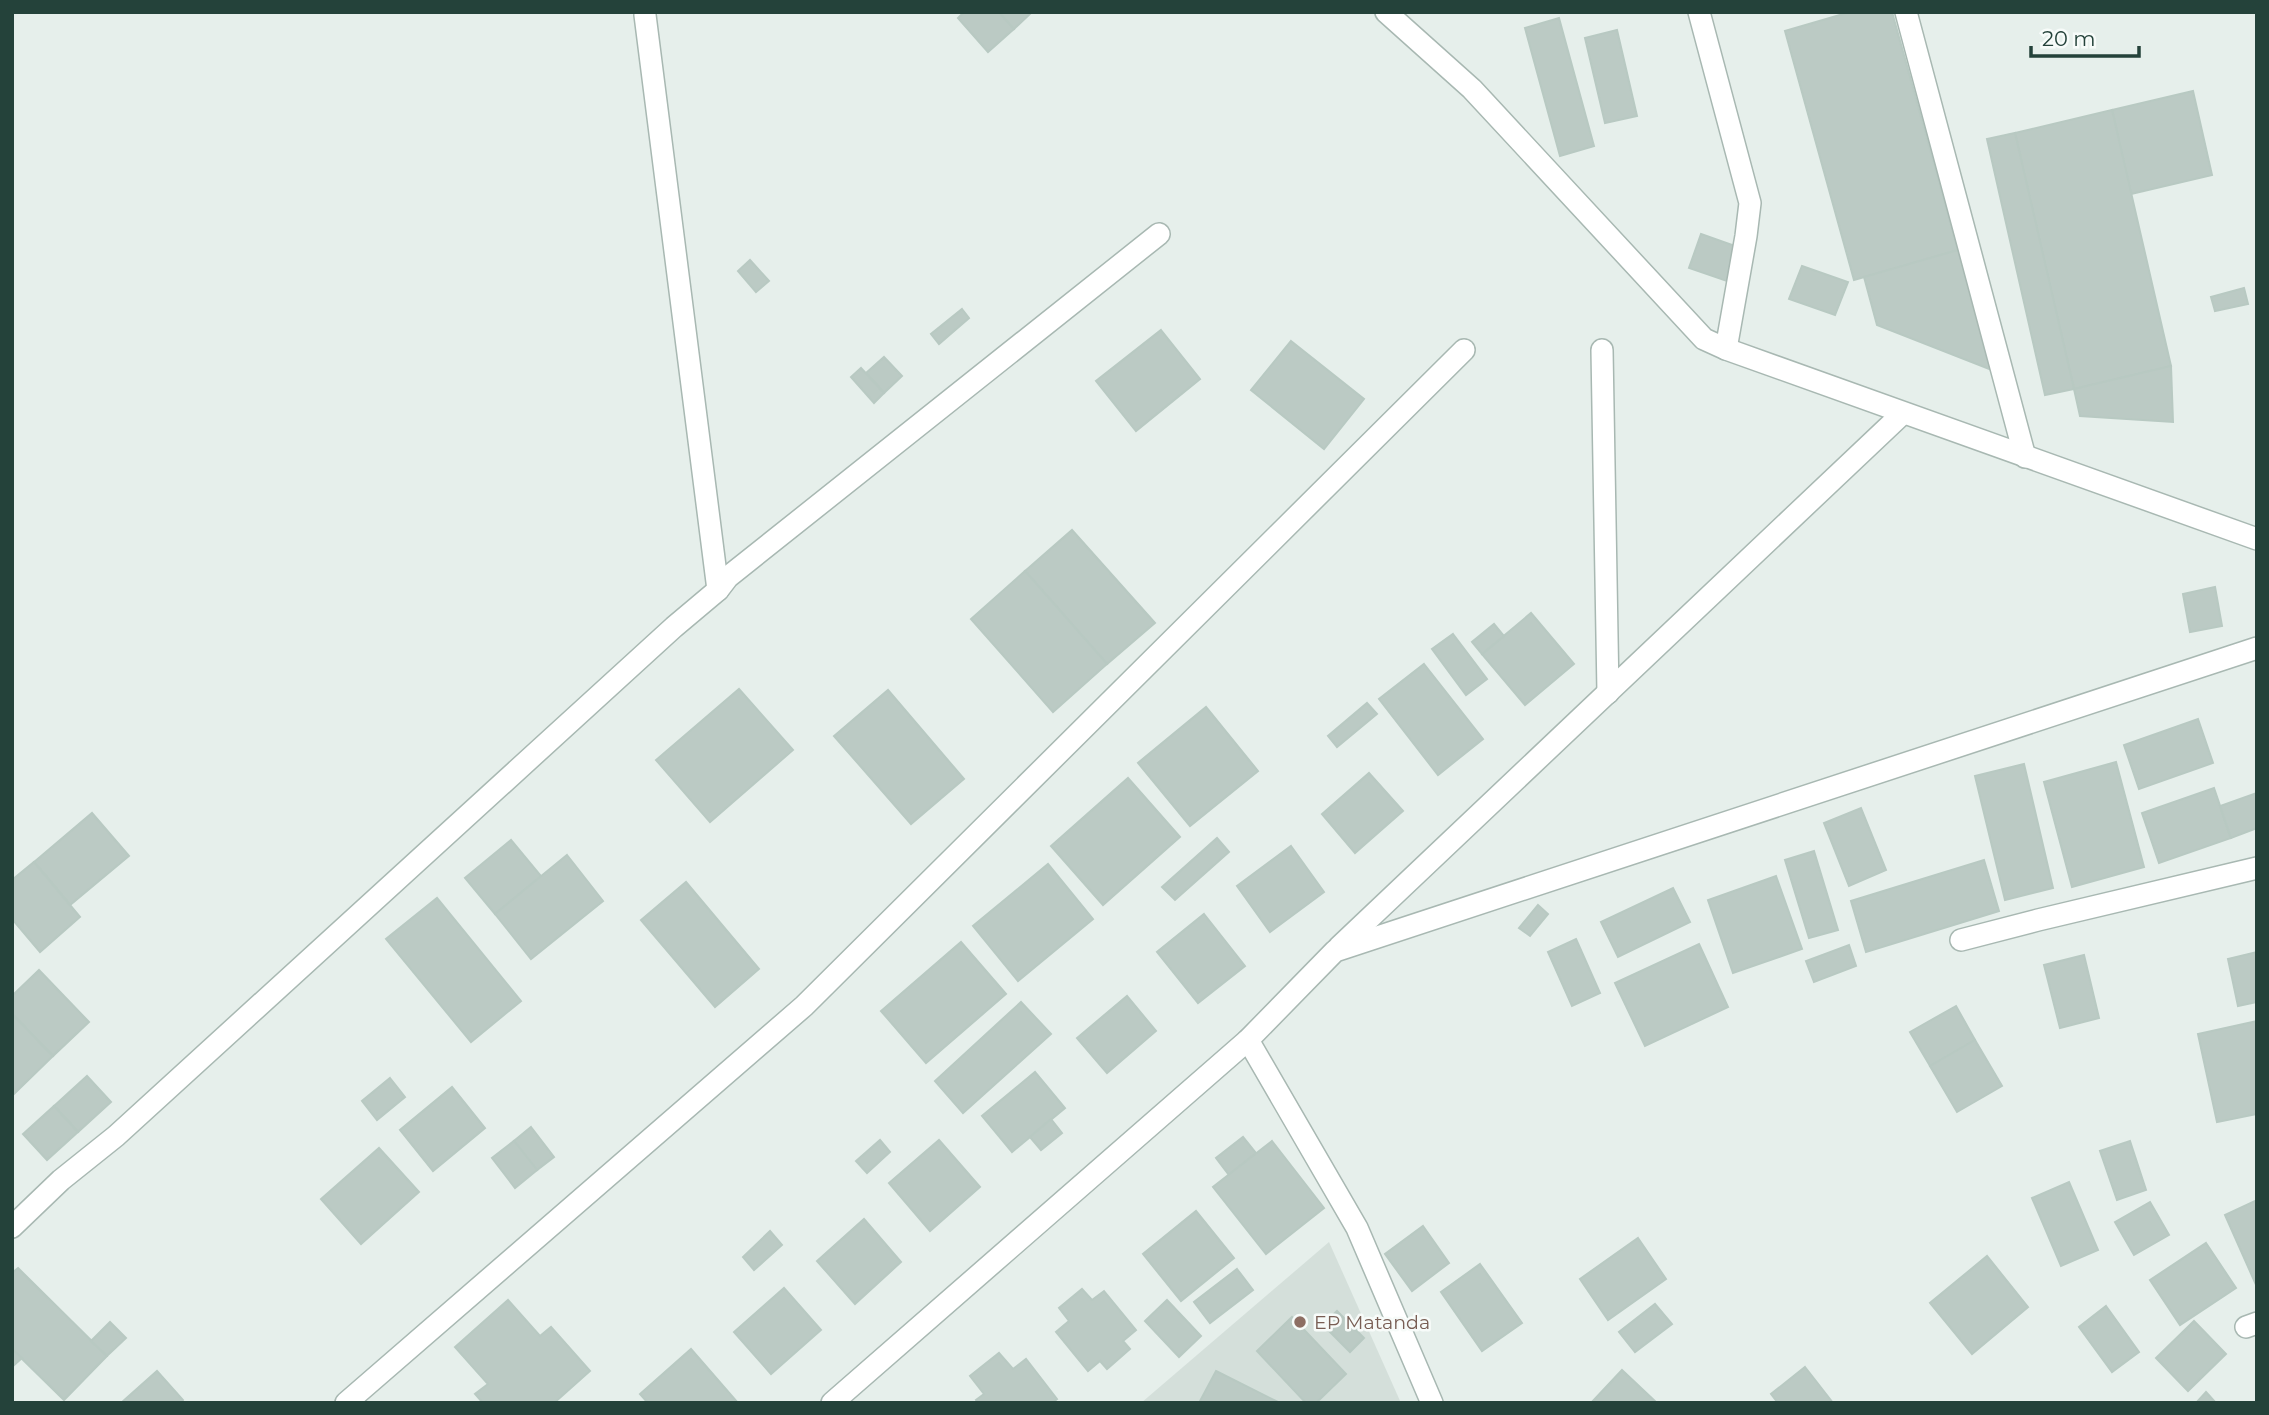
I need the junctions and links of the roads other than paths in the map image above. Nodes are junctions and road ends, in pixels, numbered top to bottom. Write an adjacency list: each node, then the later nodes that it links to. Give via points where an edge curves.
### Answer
1 (1386, 12): 6 (street, via 1472,89 1704,339)
2 (1699, 12): 6 (street, via 1750,203)
3 (1906, 12): 10 (street)
4 (645, 15): 12 (street)
5 (1159, 234): 12 (street, via 728,577)
6 (1726, 349): 9 (street)
7 (1464, 350): 20 (street, via 804,1006)
8 (1602, 350): 14 (street)
9 (1902, 414): 10 (street); 14 (street)
10 (2025, 457): 11 (street)
11 (2257, 539)
12 (718, 590): 19 (street)
13 (2257, 648): 17 (street)
14 (1608, 693): 17 (street)
15 (2257, 868): 16 (street)
16 (1961, 940)
17 (1335, 951): 18 (street)
18 (1248, 1040): 21 (street); 22 (street, via 1357,1228)
19 (12, 1227)
20 (346, 1403)
21 (832, 1403)
22 (1432, 1403)

